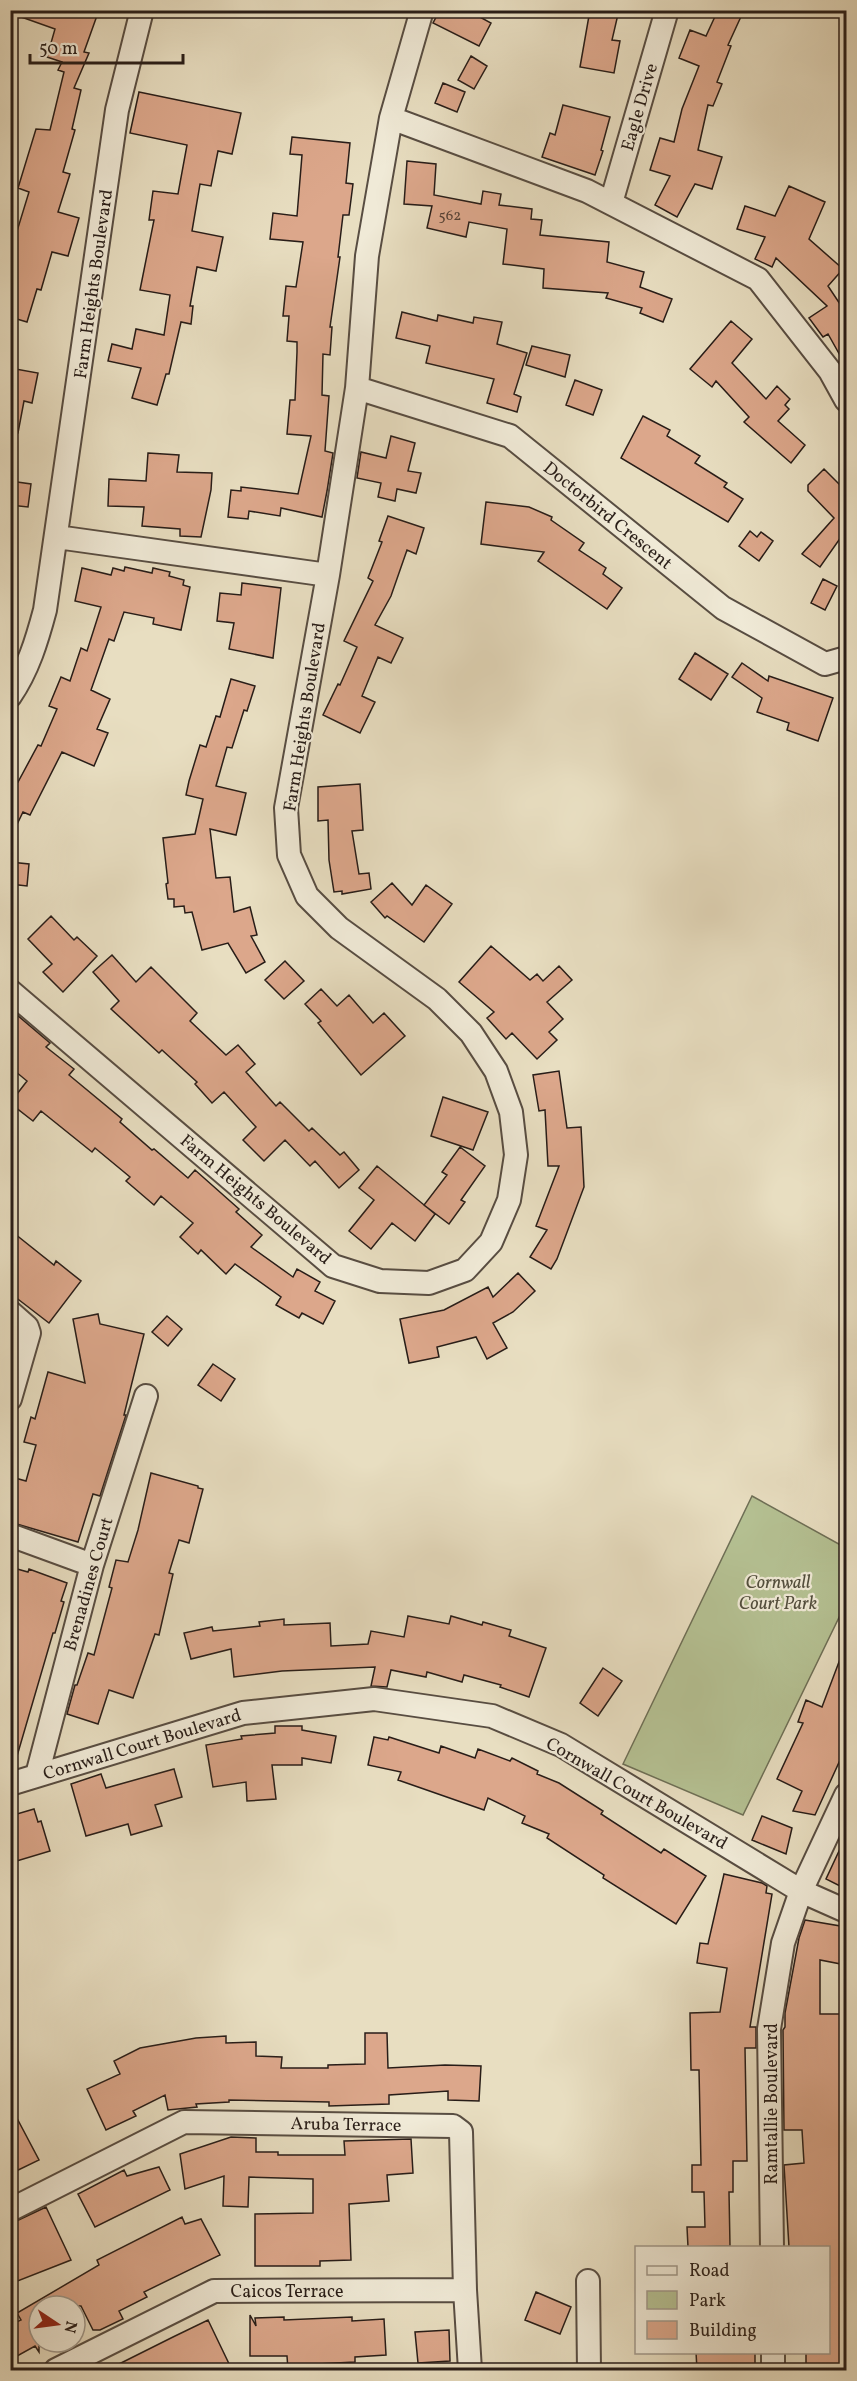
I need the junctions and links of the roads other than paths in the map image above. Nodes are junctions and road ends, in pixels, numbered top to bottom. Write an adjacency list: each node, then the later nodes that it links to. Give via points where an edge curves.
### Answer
1 (142, 10): 8 (street, Farm Heights Boulevard, via 117,110)
2 (422, 10): 4 (street, Farm Heights Boulevard)
3 (667, 10): 5 (street, Eagle Drive)
4 (391, 118): 5 (street); 6 (street, Farm Heights Boulevard, via 367,256)
5 (611, 203): 7 (street, via 758,279 830,371)
6 (357, 388): 9 (street, Farm Heights Boulevard); 10 (street, Doctorbird Crescent, via 510,436 723,608 825,664)
7 (846, 400)
8 (57, 537): 9 (street); 11 (street, Farm Heights Boulevard, via 45,610 34,648)
9 (328, 575): 12 (street, Farm Heights Boulevard, via 286,808 289,855 307,896 339,928 437,999 471,1032 496,1071 511,1112 516,1155 509,1200 491,1242 465,1270 429,1284 380,1281 333,1266)
10 (846, 658)
11 (10, 696)
12 (10, 991)
13 (10, 1312): 15 (street, via 29,1333)
14 (146, 1396): 17 (street, Brenadines Court)
15 (10, 1399)
16 (10, 1535): 17 (street)
17 (92, 1565): 18 (street, Brenadines Court)
18 (37, 1775): 19 (street, Cornwall Court Boulevard); 21 (street, Cornwall Court Boulevard, via 243,1713 374,1699 480,1714 561,1745)
19 (10, 1784)
20 (846, 1795): 21 (street, Ramtallie Boulevard)
21 (801, 1891): 22 (street, Cornwall Court Boulevard); 24 (street, Ramtallie Boulevard, via 783,1943 769,2029)
22 (846, 1911)
23 (10, 2210): 26 (street, Aruba Terrace, via 184,2122 453,2126 461,2132)
24 (772, 2246)
25 (588, 2281): 30 (street)
26 (465, 2290): 28 (street, Caicos Terrace, via 214,2291); 29 (street, Aruba Terrace)
27 (773, 2354): 31 (street)
28 (56, 2370)
29 (470, 2370)
30 (589, 2370)
31 (773, 2370)

